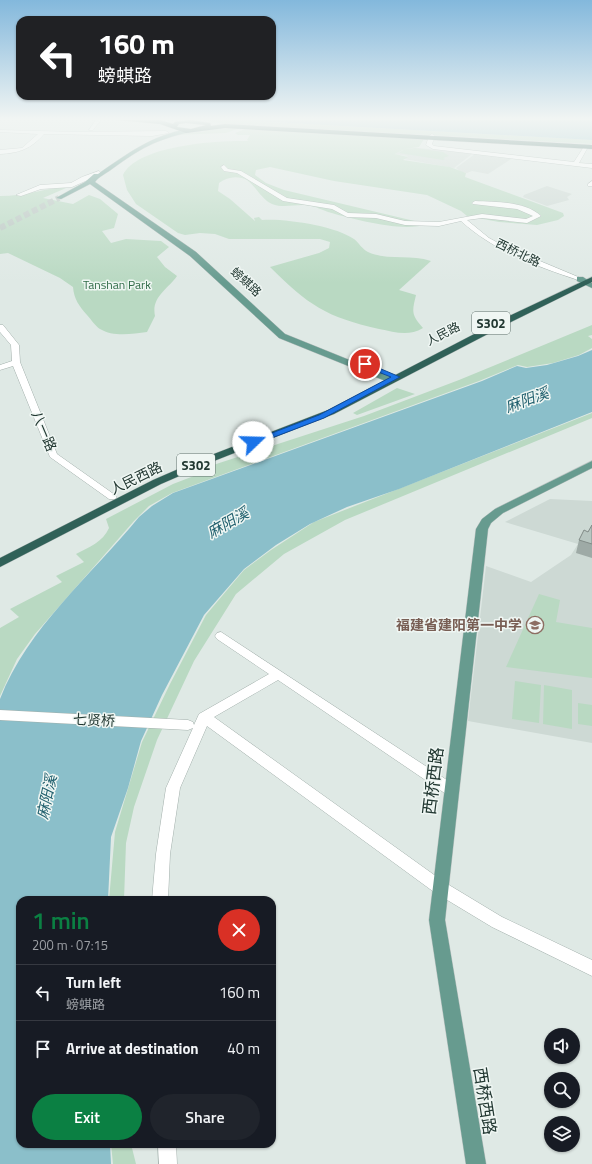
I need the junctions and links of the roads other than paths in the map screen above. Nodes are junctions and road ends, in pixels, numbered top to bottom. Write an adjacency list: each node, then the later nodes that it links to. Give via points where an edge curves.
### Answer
1 (104, 174): 4 (main road)
2 (105, 174): 4 (main road)
3 (244, 174): 9 (street, via 285,200 334,207 347,214 427,224 439,224)
4 (96, 181): 5 (main road); 5 (main road); 5 (main road, via 90,186); 6 (street, via 84,178 72,185 40,187); 14 (main road, via 193,254 282,336)
5 (77, 187): 7 (main road)
6 (19, 195)
7 (56, 198)
8 (475, 203): 9 (street, via 523,209 538,216 527,220 492,216)
9 (462, 218): 10 (street, 西桥北路, via 471,227 518,256)
10 (589, 281): 14 (highway, 人民路 / S302)
11 (0, 327): 12 (street, 八一路, via 15,345)
12 (16, 362): 13 (street); 16 (street, 八一路, via 53,456)
13 (0, 368)
14 (391, 377): 16 (highway, 人民西路 / S302, via 325,409 150,477); 18 (highway, 人民西路 / S302, via 312,420 157,482)
15 (592, 464): 24 (main road, 西桥西路, via 499,511 484,525)
16 (112, 497): 17 (highway, 人民西路 / S302)
17 (0, 555)
18 (0, 563)
19 (221, 636): 20 (street)
20 (278, 674): 22 (street); 24 (street)
21 (0, 715): 23 (street, 七贤桥)
22 (204, 717): 25 (street); 26 (street, via 172,788)
23 (188, 724)
24 (451, 790): 25 (main road, 西桥西路)
25 (440, 887): 27 (street, via 497,922); 30 (main road, 西桥西路, via 437,920)
26 (160, 896)
27 (592, 968)
28 (167, 1148): 29 (street)
29 (168, 1164)
30 (476, 1164)

